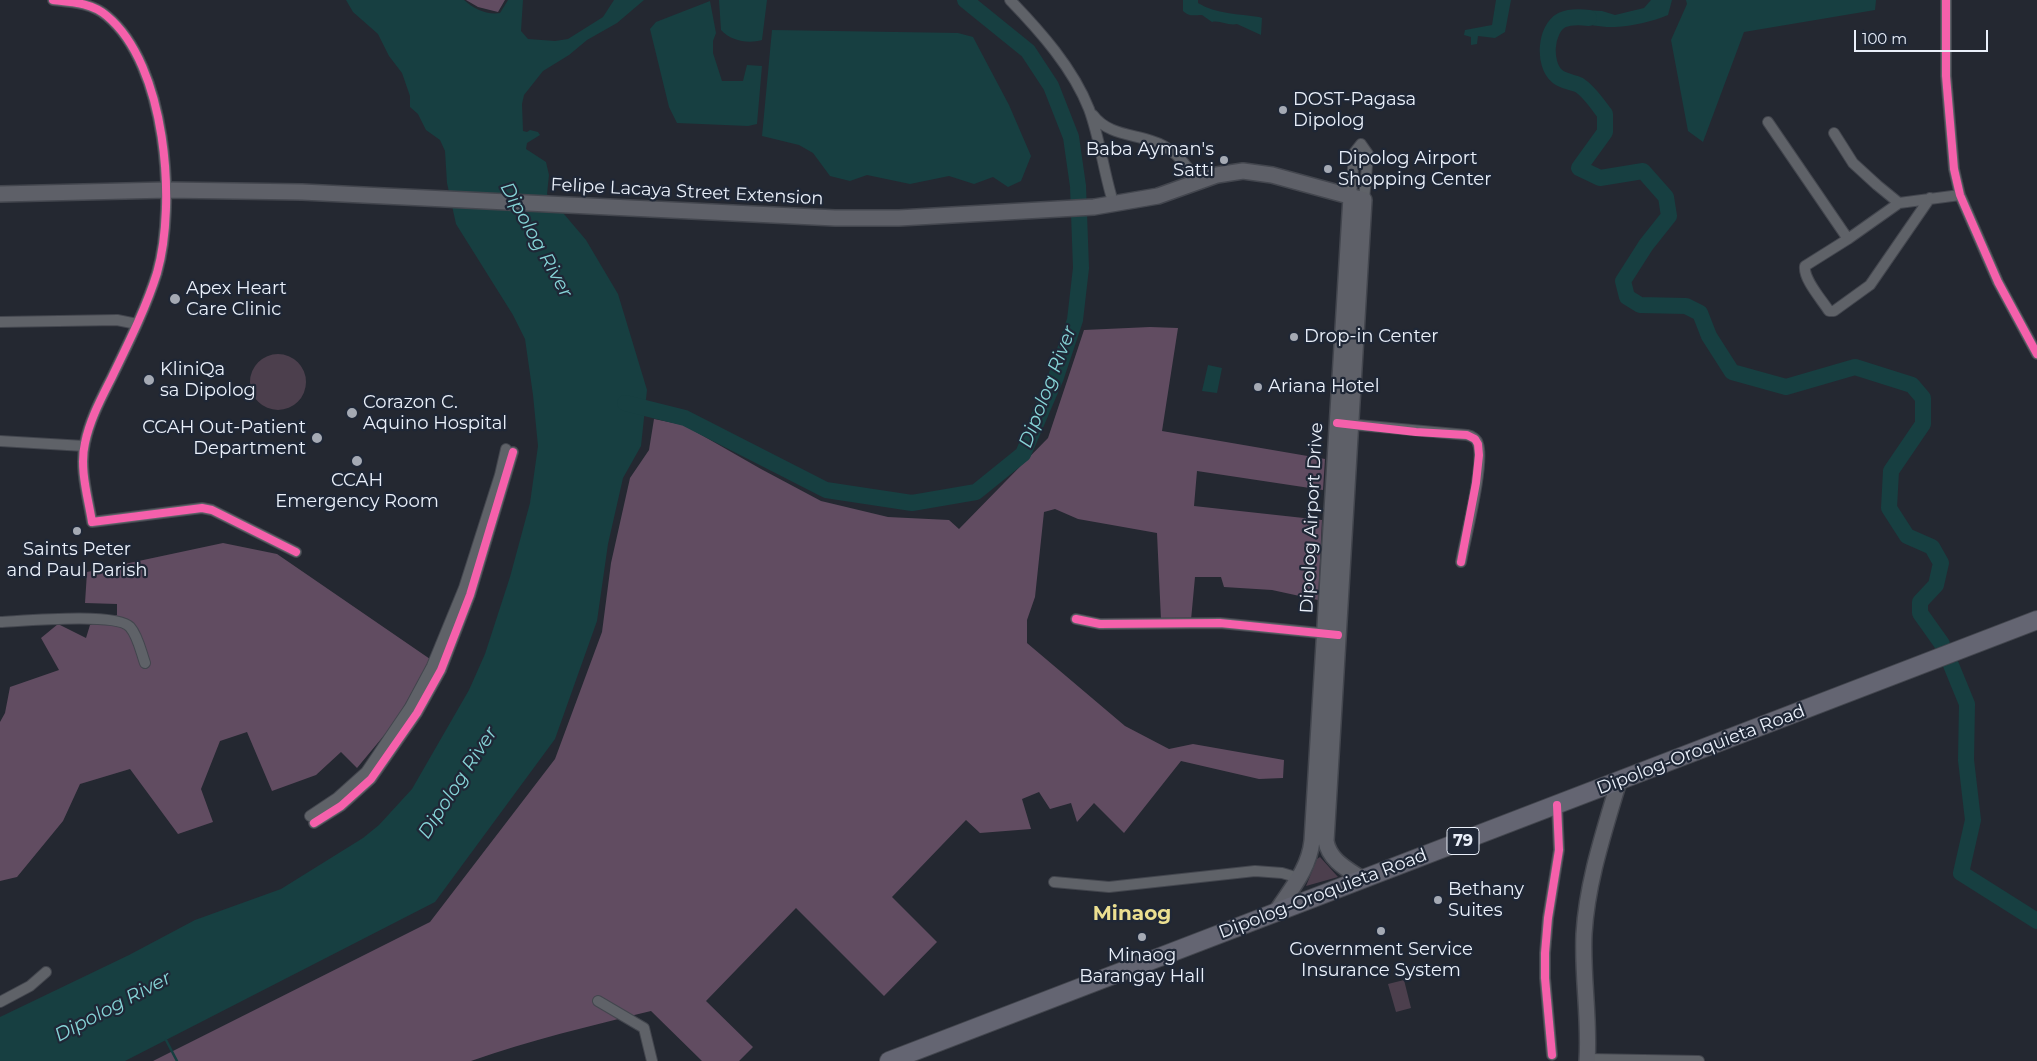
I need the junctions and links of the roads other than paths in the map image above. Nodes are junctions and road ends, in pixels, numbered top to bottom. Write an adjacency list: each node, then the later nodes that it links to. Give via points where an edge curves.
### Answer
1 (53, 0): 8 (street, via 95,8 121,29 128,40 157,112)
2 (1010, 0): 4 (street, via 1071,76)
3 (1946, 0): 11 (street, via 1946,76 1954,169)
4 (1089, 110): 7 (street, via 1100,124 1122,134 1154,141 1172,151 1190,169); 10 (street)
5 (1768, 122): 15 (street)
6 (1834, 133): 14 (street, via 1853,163)
7 (1197, 182): 8 (main road, Felipe Lacaya Street Extension, via 1158,196 1072,210 899,218 835,218 302,192); 13 (main road, Felipe Lacaya Street Extension, via 1230,172 1258,172)
8 (167, 190): 9 (main road, Felipe Lacaya Street Extension); 17 (street, via 161,256)
9 (0, 194)
10 (1111, 195)
11 (1960, 195): 12 (street); 18 (street, via 1998,282)
12 (1930, 198): 14 (street); 15 (street, via 1870,285 1831,313 1813,288 1804,268)
13 (1357, 199): 19 (main road, Dipolog Airport Drive)
14 (1899, 203): 15 (street)
15 (1848, 239)
16 (0, 322): 17 (street, via 117,320)
17 (137, 324): 21 (street, via 93,416)
18 (2037, 354)
19 (1344, 424): 24 (street, via 1467,435 1476,439 1479,455 1476,483); 28 (main road, Dipolog Airport Drive)
20 (0, 441): 21 (street)
21 (84, 446): 23 (street, via 84,473 93,522 202,508)
22 (510, 450): 32 (street, via 470,596 441,670 417,713 371,779 340,806)
23 (296, 552)
24 (1461, 562)
25 (1076, 619): 28 (street, via 1112,625 1220,623)
26 (2037, 620): 30 (highway, Dipolog-Oroquieta Road / 79)
27 (0, 622): 29 (street, via 114,620 130,627)
28 (1331, 634): 33 (main road, Dipolog Airport Drive)
29 (145, 663)
30 (1619, 782): 31 (highway, Dipolog-Oroquieta Road / 79); 42 (main road, via 1595,864 1586,914)
31 (1557, 805): 35 (highway, Dipolog-Oroquieta Road / 79); 41 (street, via 1559,850 1545,953)
32 (312, 820)
33 (1319, 841): 34 (main road, Dipolog Airport Drive); 35 (main road, via 1335,860)
34 (1299, 878): 36 (street, via 1282,873 1256,872 1109,887); 37 (main road, Dipolog Airport Drive)
35 (1362, 879): 37 (highway, Dipolog-Oroquieta Road / 79)
36 (1054, 882)
37 (1276, 912): 45 (highway, Dipolog-Oroquieta Road / 79)
38 (46, 972): 40 (street, via 30,986)
39 (598, 1001): 44 (street, via 644,1028)
40 (0, 1002)
41 (1552, 1055)
42 (1587, 1060): 43 (street)
43 (1655, 1060): 46 (street)
44 (652, 1061)
45 (889, 1061)
46 (1699, 1061)

